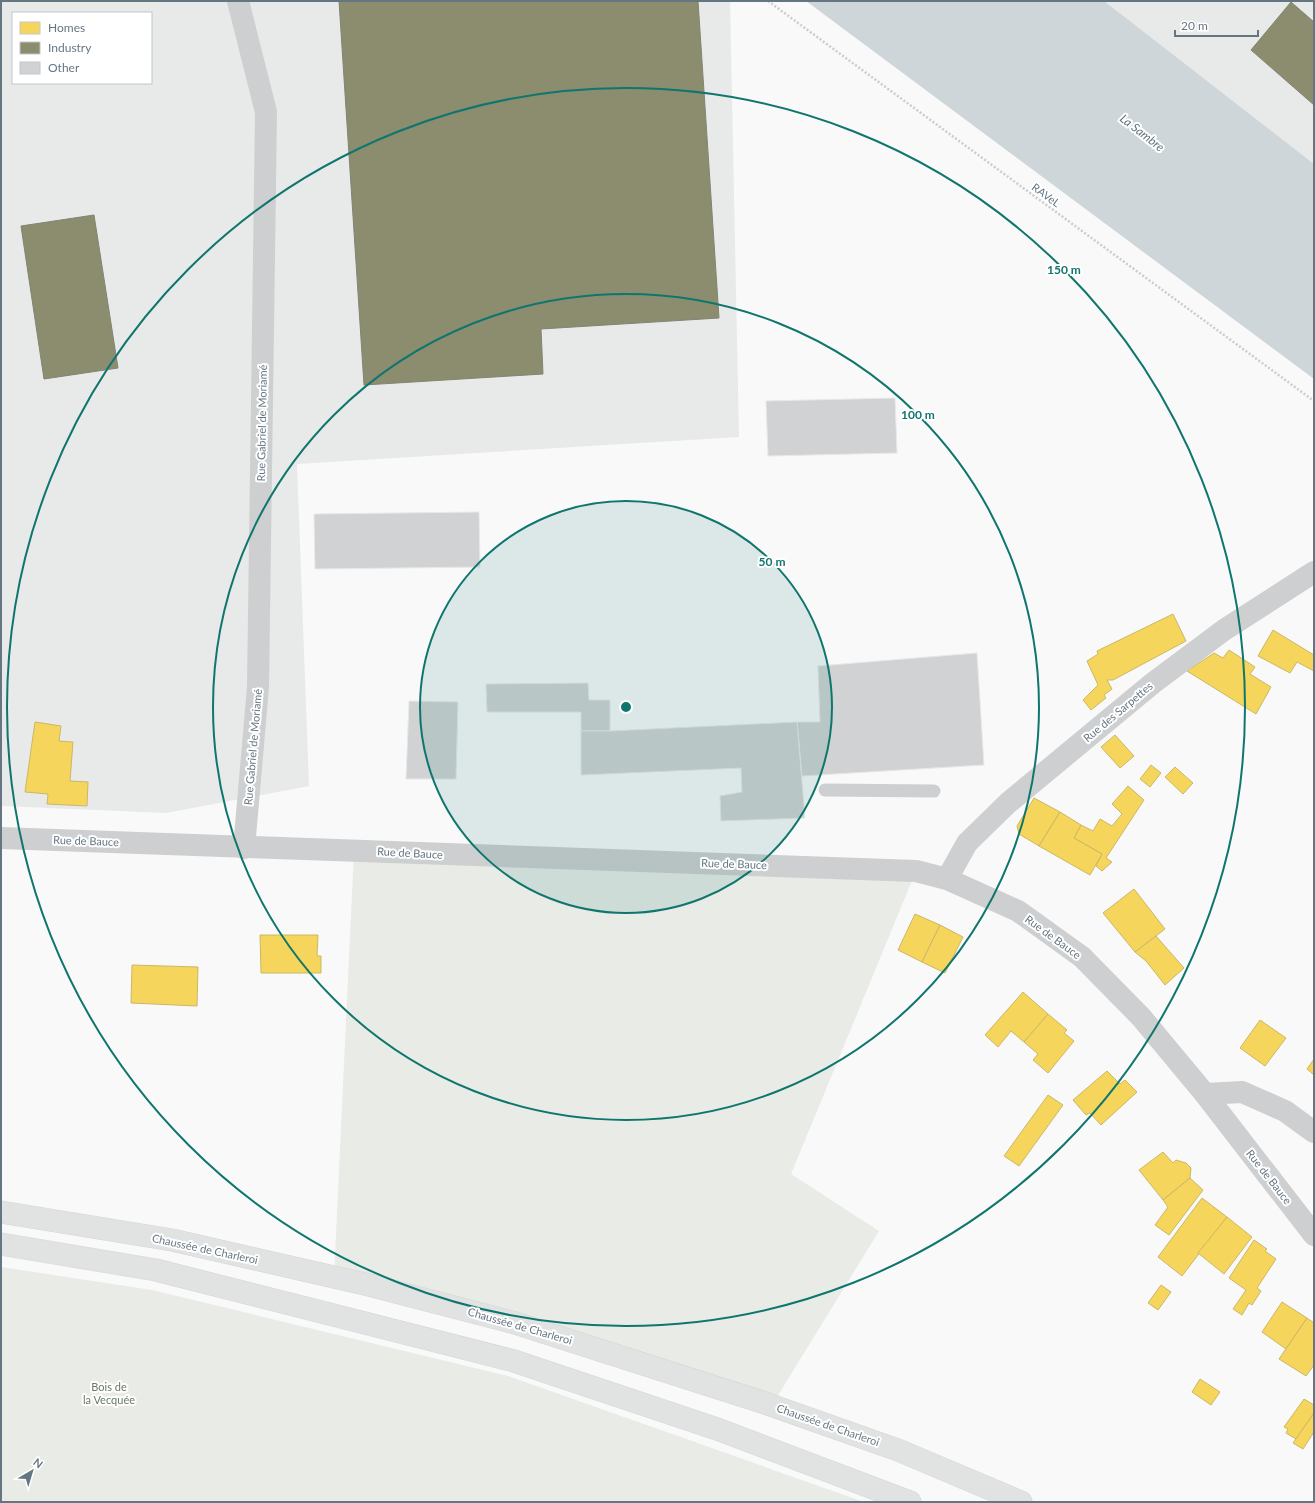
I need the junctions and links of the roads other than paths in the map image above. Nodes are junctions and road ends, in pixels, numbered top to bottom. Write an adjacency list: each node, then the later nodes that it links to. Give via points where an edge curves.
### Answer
1 (238, 1): 6 (street, Rue Gabriel de Moriamé, via 266,112 258,686)
2 (1314, 572): 7 (street, Rue des Sarpettes, via 1224,630 1159,678 1008,803 967,843)
3 (825, 790): 4 (lane)
4 (934, 792)
5 (1, 838): 6 (street, Rue de Bauce)
6 (244, 848): 7 (street, Rue de Bauce, via 916,871)
7 (946, 879): 8 (street, Rue de Bauce, via 1018,911 1082,957 1141,1017)
8 (1205, 1094): 9 (street, via 1242,1092 1285,1111); 11 (street, Rue de Bauce)
9 (1314, 1132)
10 (1, 1212): 14 (main road, Chaussée de Charleroi, via 172,1240 369,1285 515,1323 861,1436)
11 (1314, 1235)
12 (1, 1244): 13 (main road, via 156,1270 514,1361 717,1429)
13 (910, 1502)
14 (1021, 1502)

